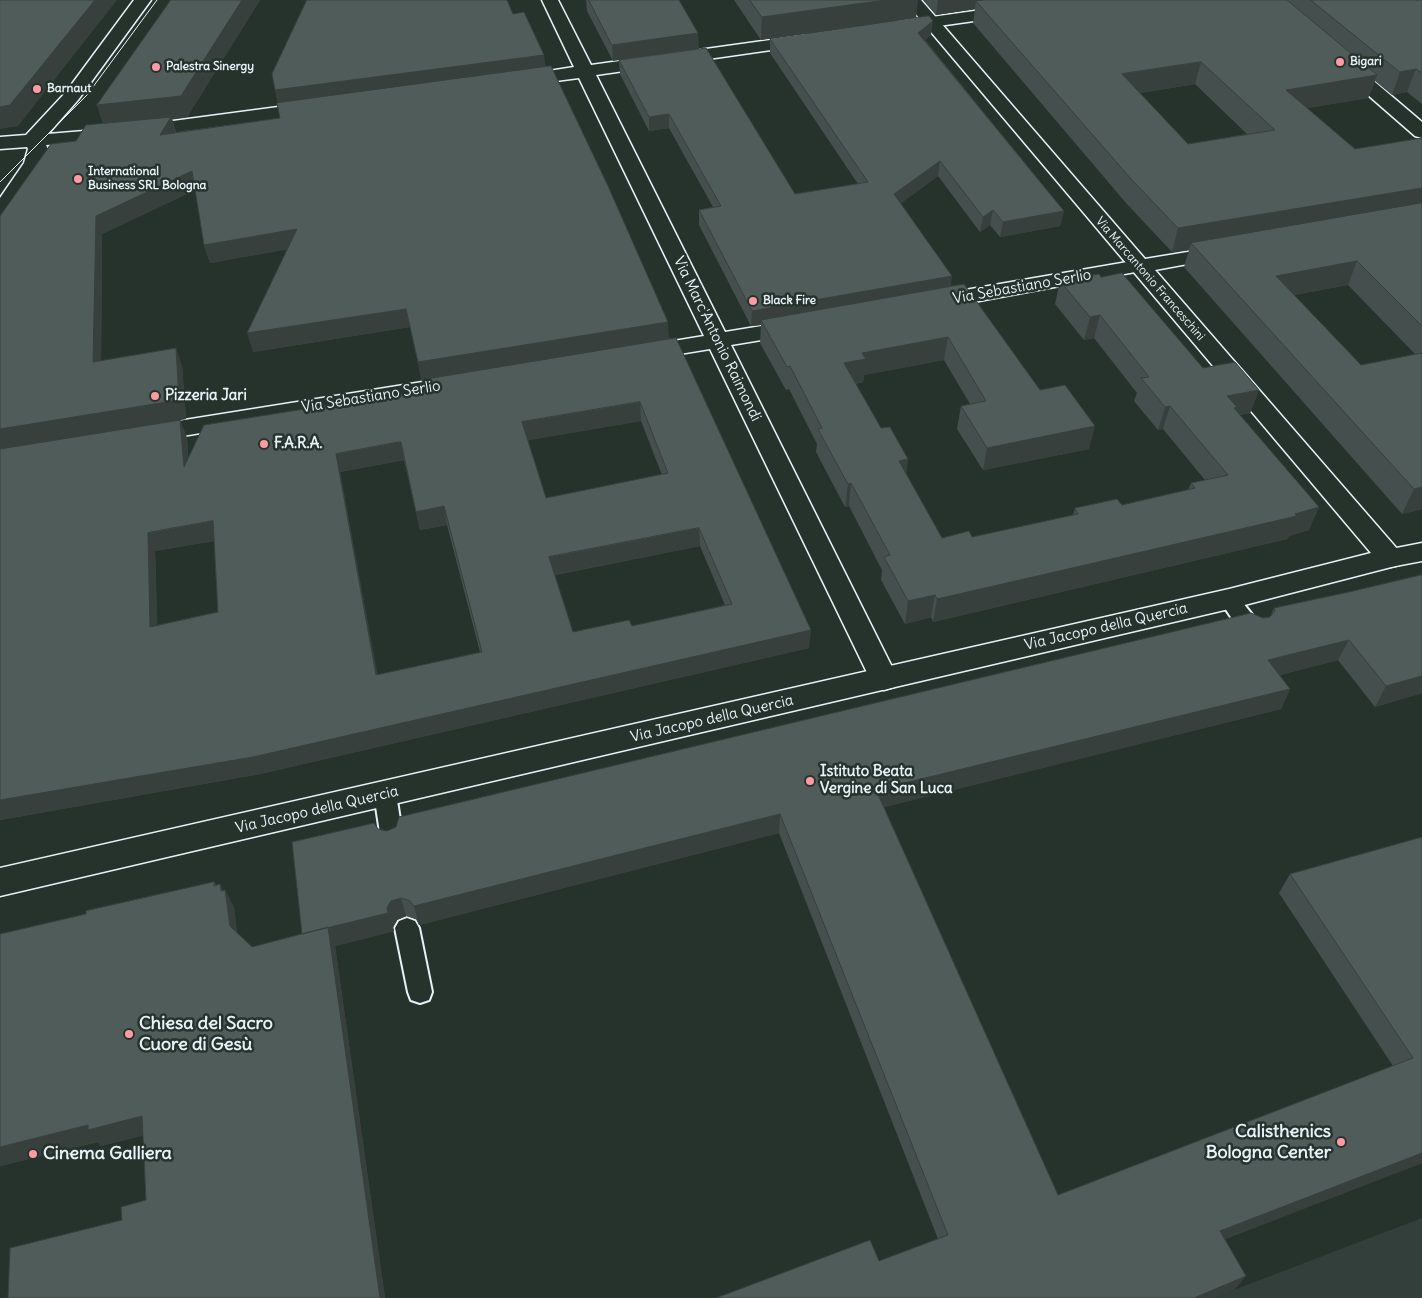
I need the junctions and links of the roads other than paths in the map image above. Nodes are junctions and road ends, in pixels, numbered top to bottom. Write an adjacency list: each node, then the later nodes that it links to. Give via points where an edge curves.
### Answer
1 (143, 0): 13 (street, via 72,96)
2 (550, 0): 9 (street, Via Marc'Antonio Raimondi)
3 (912, 0): 5 (street, Via Marcantonio Franceschini)
4 (1088, 0): 5 (street)
5 (931, 22): 6 (street); 17 (street, Via Marcantonio Franceschini)
6 (890, 28)
7 (821, 38): 9 (street)
8 (1333, 56): 12 (street)
9 (585, 72): 10 (street); 20 (street, Via Marc'Antonio Raimondi)
10 (497, 84)
11 (331, 106): 13 (street, via 120,134)
12 (1422, 132)
13 (34, 139): 14 (street); 15 (street, via 38,149 34,163)
14 (0, 143)
15 (0, 212)
16 (1239, 249): 17 (street, Via Sebastiano Serlio)
17 (1139, 266): 18 (street, Via Sebastiano Serlio); 25 (street, Via Marcantonio Franceschini)
18 (920, 305)
19 (814, 324): 20 (street)
20 (718, 341): 21 (street); 28 (street, Via Marc'Antonio Raimondi)
21 (620, 357)
22 (482, 379): 23 (street, Via Sebastiano Serlio)
23 (128, 437)
24 (1422, 552): 25 (street, Via Jacopo della Quercia)
25 (1390, 558): 26 (street, Via Jacopo della Quercia)
26 (1228, 599): 27 (lane); 28 (street, Via Jacopo della Quercia)
27 (1254, 631)
28 (884, 679): 29 (street, Via Jacopo della Quercia)
29 (385, 794): 30 (lane); 31 (street, Via Jacopo della Quercia)
30 (392, 840)
31 (0, 882)
32 (408, 928): 33 (lane)
33 (420, 992)

